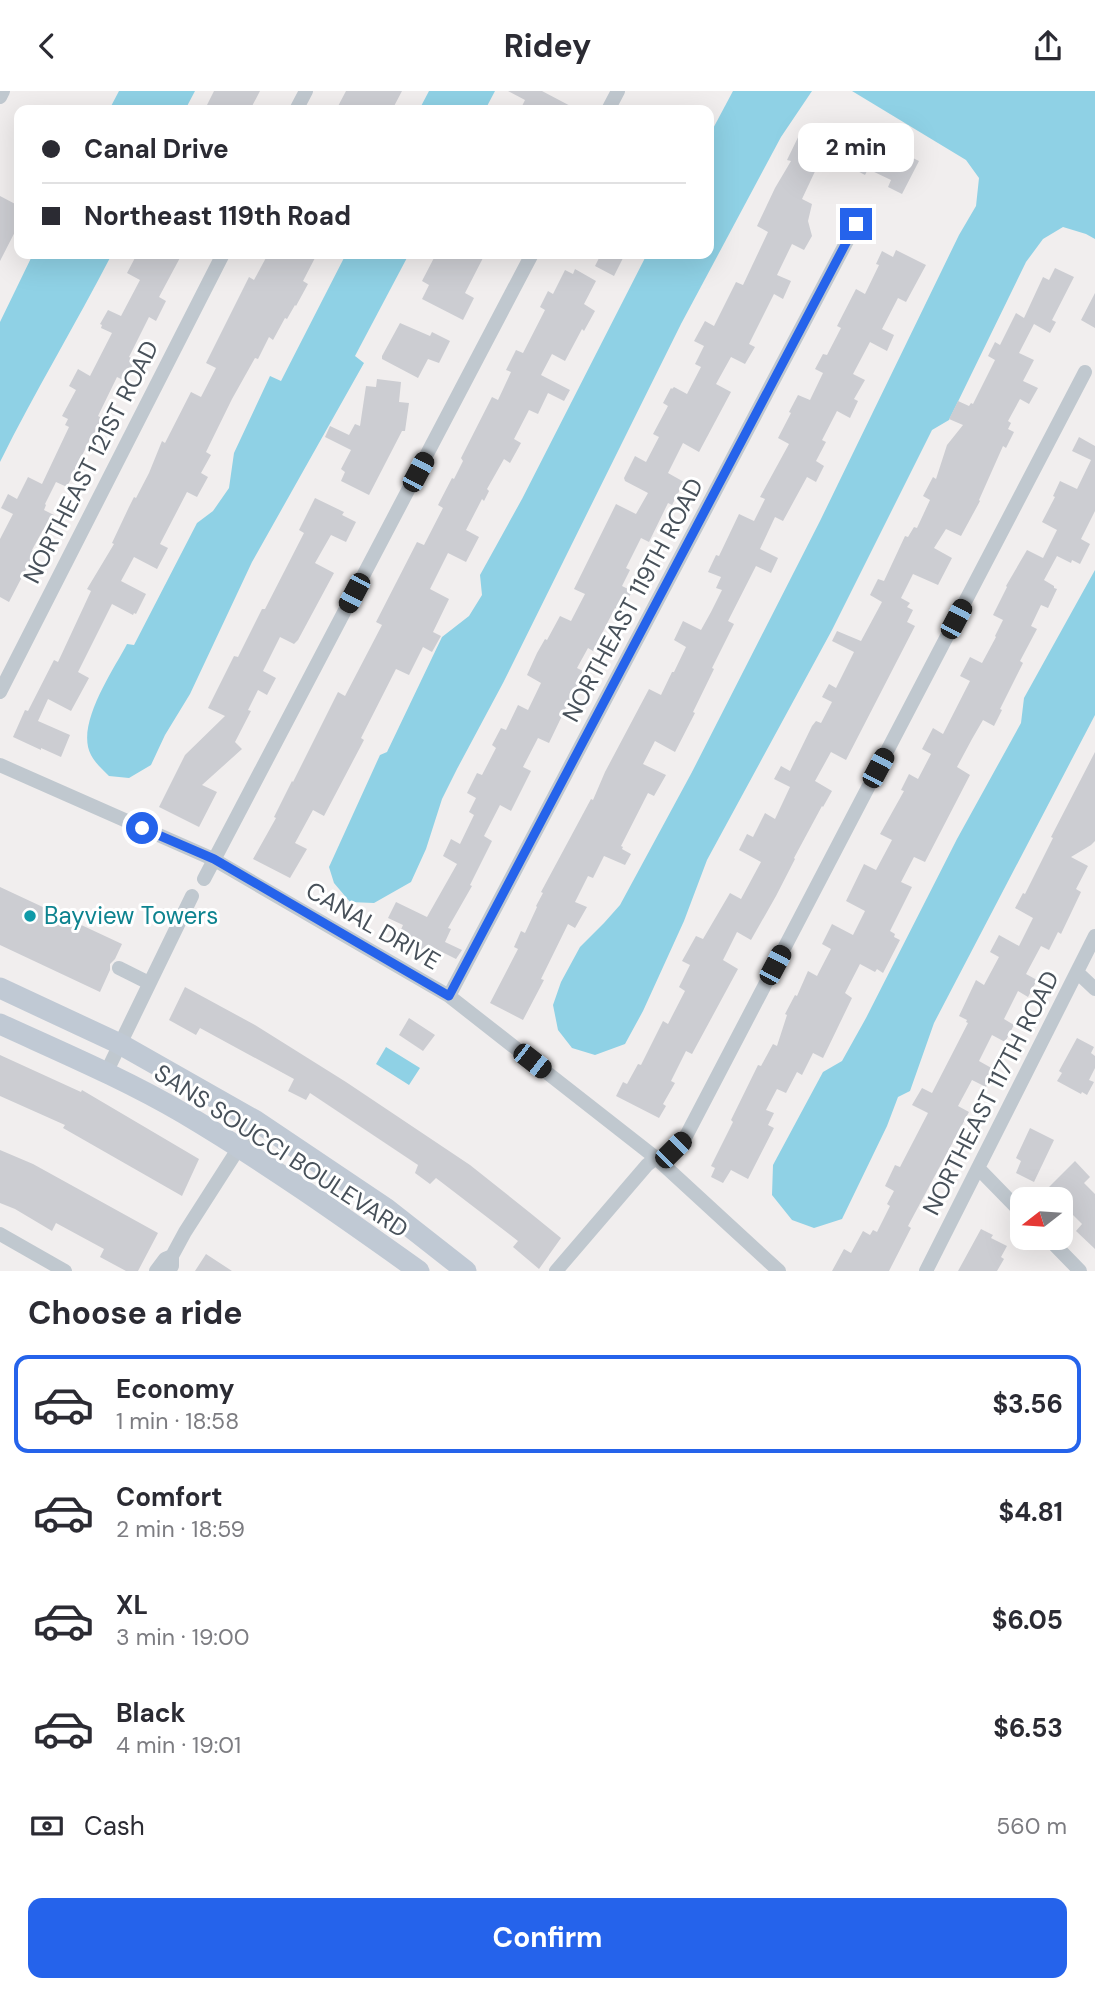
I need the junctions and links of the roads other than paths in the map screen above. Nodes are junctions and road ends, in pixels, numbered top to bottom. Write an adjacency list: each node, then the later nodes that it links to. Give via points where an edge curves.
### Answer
1 (3, 91): 2 (street)
2 (0, 97)
3 (856, 224): 18 (street, NORTHEAST 119TH ROAD)
4 (220, 259): 7 (street, NORTHEAST 121ST ROAD)
5 (529, 259): 9 (street)
6 (1085, 372): 24 (street, via 685,1138)
7 (0, 692)
8 (0, 765): 9 (street, CANAL DRIVE)
9 (214, 859): 10 (street); 18 (street, CANAL DRIVE)
10 (204, 879)
11 (192, 896): 15 (street)
12 (1095, 936): 14 (street, NORTHEAST 117TH ROAD)
13 (119, 968): 15 (street)
14 (1078, 973): 17 (street); 25 (street, NORTHEAST 117TH ROAD)
15 (149, 983): 20 (street)
16 (0, 988): 20 (street, SANS SOUCCI BOULEVARD)
17 (1095, 989)
18 (449, 996): 24 (street, CANAL DRIVE)
19 (0, 1024): 21 (street, SANS SOUCCI BOULEVARD)
20 (120, 1044): 21 (street); 22 (street, SANS SOUCCI BOULEVARD)
21 (106, 1073): 23 (street, SANS SOUCCI BOULEVARD)
22 (256, 1121): 23 (street); 34 (street, SANS SOUCCI BOULEVARD, via 387,1209)
23 (239, 1149): 29 (street); 33 (street, SANS SOUCCI BOULEVARD)
24 (658, 1160): 35 (street, via 647,1165); 36 (street, CANAL DRIVE)
25 (978, 1168): 26 (street); 37 (street, NORTHEAST 117TH ROAD)
26 (1010, 1201)
27 (0, 1234): 30 (street)
28 (1060, 1250): 38 (street)
29 (172, 1256): 31 (street); 32 (street)
30 (65, 1271)
31 (156, 1271)
32 (169, 1271)
33 (419, 1271)
34 (466, 1271)
35 (556, 1271)
36 (779, 1271)
37 (926, 1271)
38 (1080, 1271)

